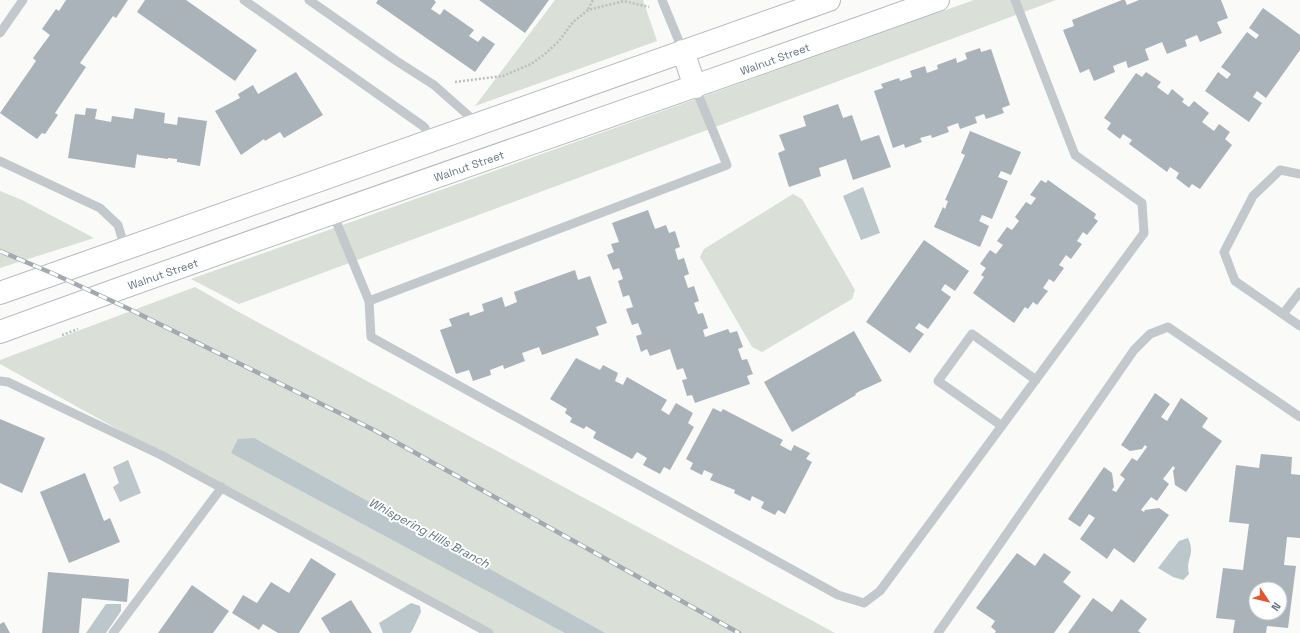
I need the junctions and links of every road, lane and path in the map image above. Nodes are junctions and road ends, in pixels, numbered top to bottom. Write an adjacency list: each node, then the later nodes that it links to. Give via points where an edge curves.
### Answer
1 (23, 0): 10 (lane)
2 (244, 0): 15 (lane, via 423,126)
3 (308, 0): 12 (lane)
4 (593, 0): 9 (path)
5 (830, 0): 11 (main road)
6 (938, 0): 13 (main road, Walnut Street)
7 (1015, 0): 26 (lane, via 1075,154 1142,203 1144,233)
8 (662, 1): 9 (path, via 648,7 624,1); 11 (lane)
9 (588, 10): 12 (path, via 573,22 559,41 531,64 503,76)
10 (0, 33)
11 (682, 51): 13 (main road); 14 (main road)
12 (434, 85): 14 (lane)
13 (695, 87): 18 (main road, Walnut Street); 22 (lane, via 727,165)
14 (478, 124): 15 (main road)
15 (431, 140): 19 (main road)
16 (0, 161): 19 (lane, via 100,208 118,225)
17 (1300, 174): 23 (lane, via 1280,170 1253,196 1224,252 1235,281)
18 (333, 214): 22 (lane); 25 (main road, Walnut Street)
19 (125, 248): 21 (main road)
20 (1300, 292): 23 (lane)
21 (0, 293)
22 (369, 301): 29 (lane, via 371,337 838,595 864,603 880,591)
23 (1283, 314): 24 (lane)
24 (1300, 326)
25 (0, 332)
26 (1036, 380): 29 (lane); 29 (lane, via 972,334 938,381)
27 (0, 381): 30 (lane, via 8,382 161,454)
28 (1300, 417): 33 (lane, via 1168,327 1150,334 1134,350)
29 (1002, 426)
30 (222, 487): 31 (lane); 32 (lane)
31 (113, 633)
32 (489, 633)
33 (938, 633)

